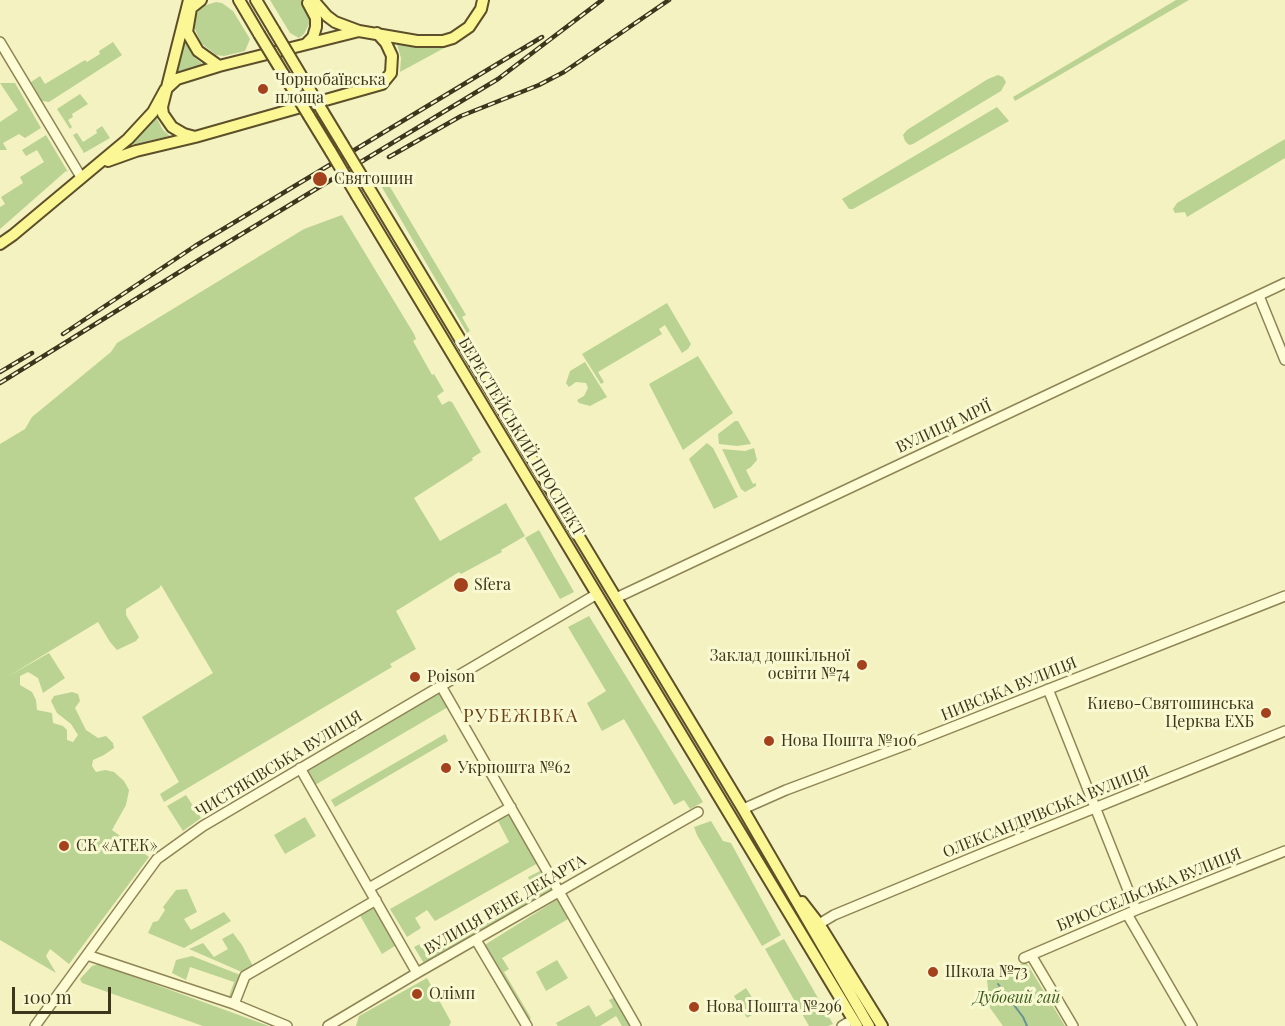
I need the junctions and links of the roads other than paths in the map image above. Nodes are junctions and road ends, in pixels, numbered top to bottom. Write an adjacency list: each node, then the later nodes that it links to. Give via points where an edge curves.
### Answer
1 (189, 0): 14 (main road)
2 (201, 0): 13 (main road, via 191,8 187,33 198,51)
3 (232, 0): 8 (main road)
4 (256, 0): 24 (main road, БЕРЕСТЕЙСЬКИЙ ПРОСПЕКТ, bridge)
5 (306, 0): 12 (main road, via 316,18 313,37)
6 (313, 0): 9 (main road, via 335,22)
7 (483, 0): 10 (main road, via 469,27 453,38 432,42)
8 (241, 4): 22 (main road, БЕРЕСТЕЙСЬКИЙ ПРОСПЕКТ, bridge)
9 (359, 31): 10 (main road); 12 (main road)
10 (377, 33): 15 (main road, via 386,43 392,64 382,84)
11 (0, 42): 17 (street)
12 (306, 44): 13 (main road)
13 (219, 66): 14 (main road, via 177,79)
14 (165, 90): 15 (main road, via 162,107 168,123); 16 (main road, via 146,121)
15 (195, 137): 16 (main road, via 136,151)
16 (92, 169): 17 (main road)
17 (81, 177): 18 (main road)
18 (0, 244)
19 (1285, 284): 20 (street, ВУЛИЦЯ МРІЇ)
20 (1259, 296): 21 (street); 24 (street, ВУЛИЦЯ МРІЇ)
21 (1285, 360)
22 (597, 594): 25 (street, ЧИСТЯКІВСЬКА ВУЛИЦЯ); 36 (main road, БЕРЕСТЕЙСЬКИЙ ПРОСПЕКТ)
23 (1285, 596): 26 (street, НИВСЬКА ВУЛИЦЯ)
24 (616, 598): 31 (main road, БЕРЕСТЕЙСЬКИЙ ПРОСПЕКТ)
25 (441, 686): 28 (street, ЧИСТЯКІВСЬКА ВУЛИЦЯ); 29 (street)
26 (1048, 689): 30 (street); 31 (street, НИВСЬКА ВУЛИЦЯ)
27 (1285, 731): 30 (street, ОЛЕКСАНДРІВСЬКА ВУЛИЦЯ)
28 (300, 768): 34 (street); 42 (street, ЧИСТЯКІВСЬКА ВУЛИЦЯ, via 202,826 157,859)
29 (511, 807): 34 (street); 35 (street)
30 (1096, 807): 38 (street); 40 (street, ОЛЕКСАНДРІВСЬКА ВУЛИЦЯ, via 834,915)
31 (743, 809): 40 (main road, БЕРЕСТЕЙСЬКИЙ ПРОСПЕКТ)
32 (698, 812): 35 (street, ВУЛИЦЯ РЕНЕ ДЕКАРТА)
33 (1285, 851): 38 (street, БРЮССЕЛЬСЬКА ВУЛИЦЯ)
34 (369, 888): 37 (street)
35 (561, 892): 41 (street, ВУЛИЦЯ РЕНЕ ДЕКАРТА); 50 (street)
36 (775, 892): 40 (main road, БЕРЕСТЕЙСЬКИЙ ПРОСПЕКТ); 45 (main road, БЕРЕСТЕЙСЬКИЙ ПРОСПЕКТ)
37 (376, 900): 43 (street); 44 (street, via 245,976)
38 (1136, 910): 39 (street, БРЮССЕЛЬСЬКА ВУЛИЦЯ)
39 (1127, 914): 53 (street, БРЮССЕЛЬСЬКА ВУЛИЦЯ, via 1027,956); 54 (street)
40 (813, 932): 45 (main road, БЕРЕСТЕЙСЬКИЙ ПРОСПЕКТ); 51 (main road, БЕРЕСТЕЙСЬКИЙ ПРОСПЕКТ); 52 (main road, БЕРЕСТЕЙСЬКИЙ ПРОСПЕКТ)
41 (476, 940): 43 (street, ВУЛИЦЯ РЕНЕ ДЕКАРТА); 49 (street)
42 (87, 955): 44 (street); 46 (street, ЧИСТЯКІВСЬКА ВУЛИЦЯ)
43 (417, 973): 48 (street, ВУЛИЦЯ РЕНЕ ДЕКАРТА)
44 (234, 1004): 47 (street)
45 (849, 1025)
46 (35, 1026)
47 (287, 1026)
48 (328, 1026)
49 (527, 1026)
50 (636, 1026)
51 (869, 1026)
52 (882, 1026)
53 (1072, 1026)
54 (1192, 1026)

